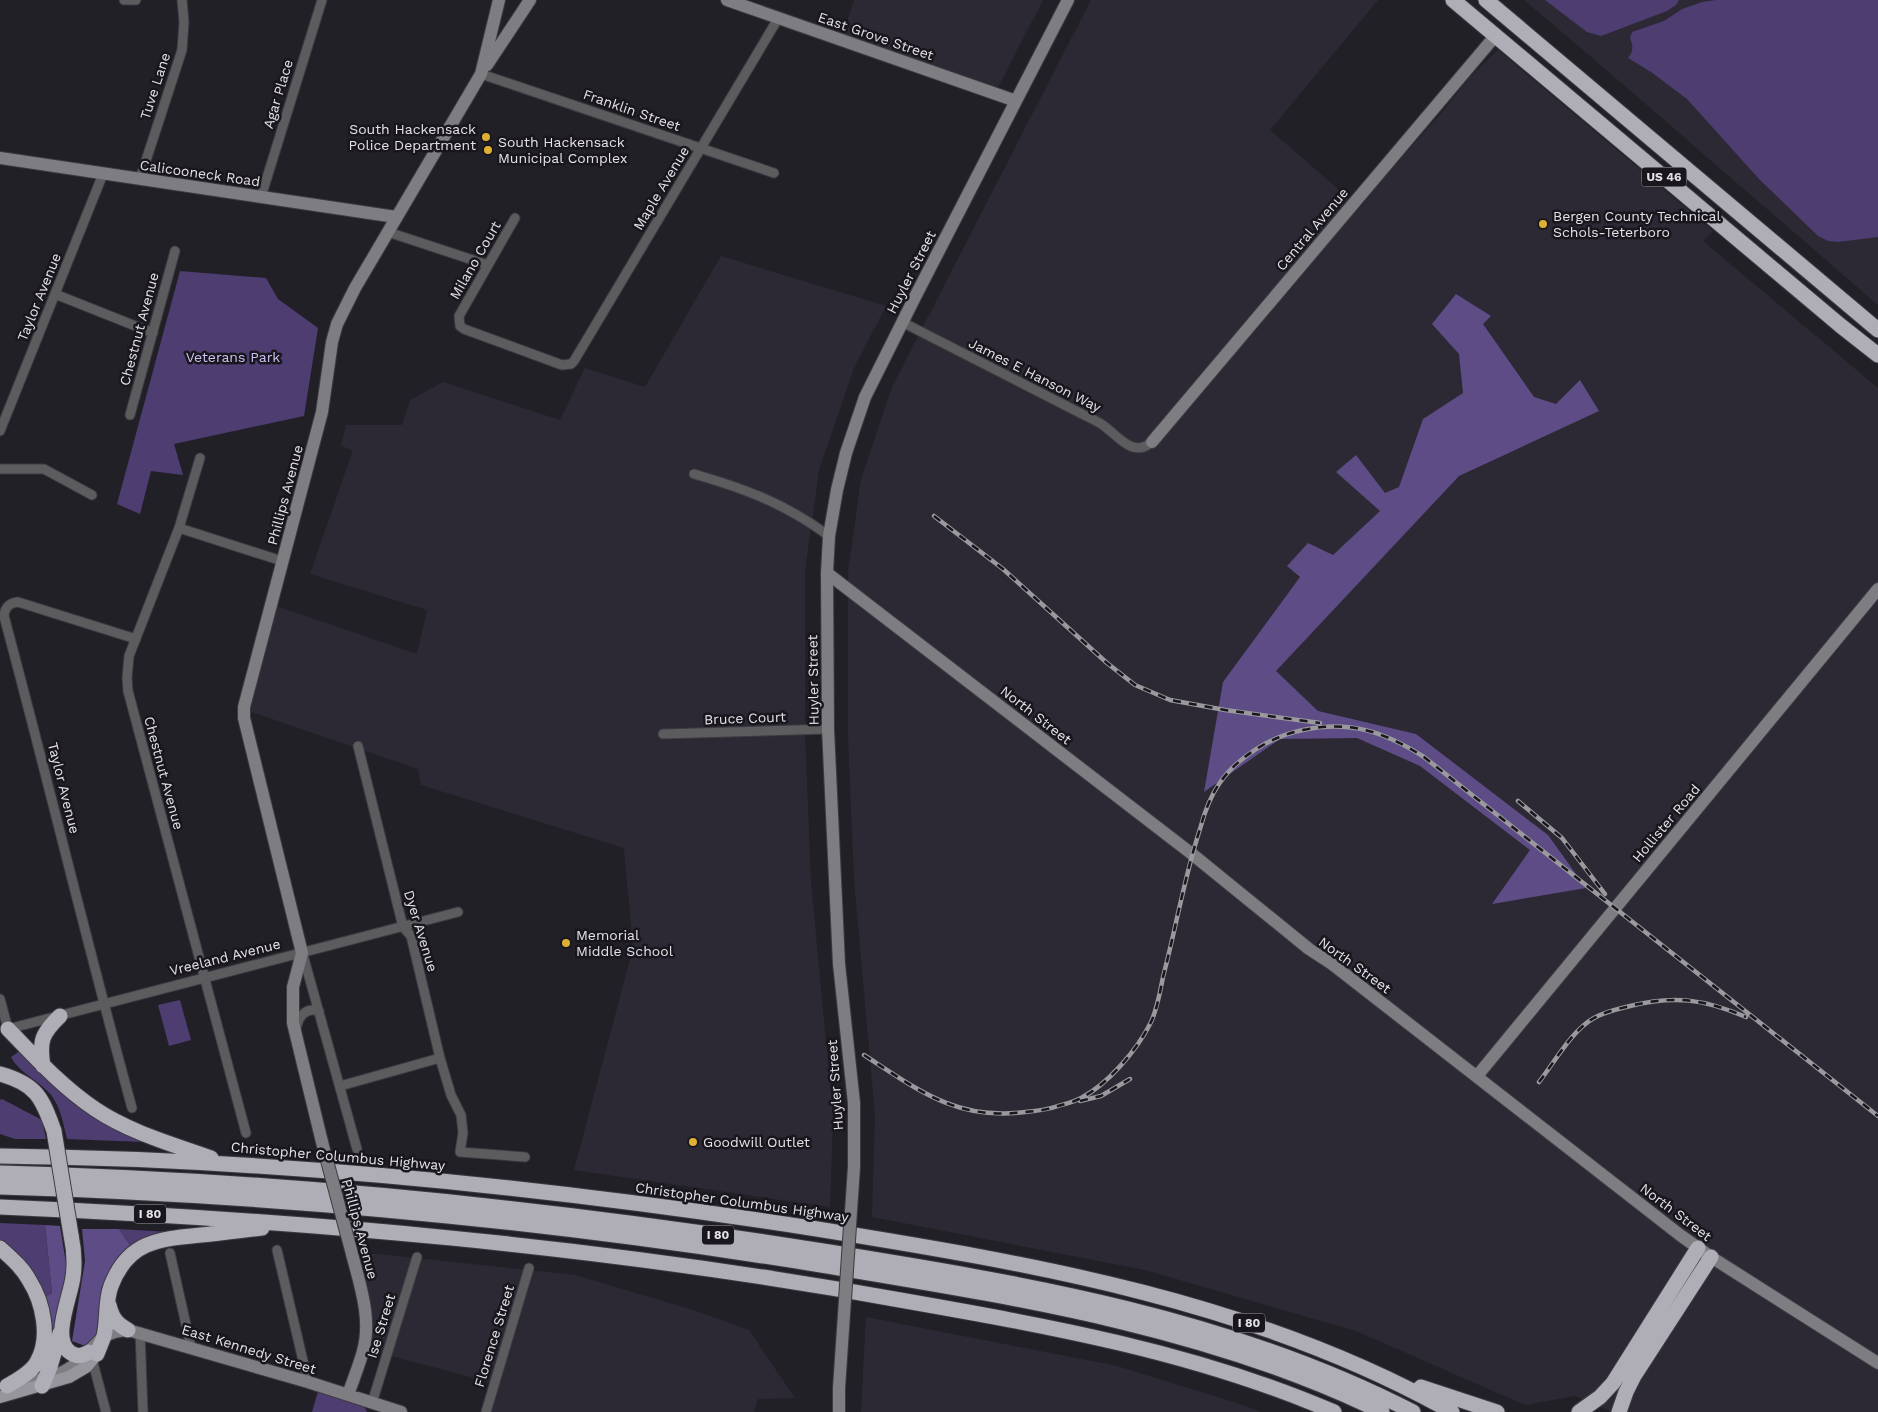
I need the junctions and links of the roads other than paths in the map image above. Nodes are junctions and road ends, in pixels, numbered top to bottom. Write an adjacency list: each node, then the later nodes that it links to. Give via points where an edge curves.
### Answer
1 (124, 0): 2 (street)
2 (136, 0)
3 (182, 0): 19 (street, Tuve Lane, via 182,50)
4 (322, 0): 20 (street, Agar Place)
5 (499, 0): 13 (street, Phillips Avenue)
6 (530, 0): 13 (street, Phillips Avenue)
7 (727, 0): 11 (street, East Grove Street)
8 (1068, 0): 14 (street, Huyler Street)
9 (1453, 0): 12 (highway, US 46)
10 (1486, 0): 29 (highway, US 46)
11 (779, 18): 14 (street, East Grove Street); 15 (street, Maple Avenue)
12 (1496, 36): 31 (highway, US 46); 34 (street, Central Avenue)
13 (481, 74): 15 (street, Franklin Street); 21 (street, Phillips Avenue)
14 (1016, 101): 28 (street, Huyler Street)
15 (701, 148): 17 (street, Franklin Street); 27 (street, Maple Avenue, via 570,364 562,365 464,330 458,321)
16 (0, 158): 18 (street, Calicooneck Road)
17 (774, 173)
18 (103, 174): 19 (street, Calicooneck Road); 26 (street, Taylor Avenue)
19 (140, 179): 20 (street, Calicooneck Road)
20 (261, 197): 21 (street, Calicooneck Road)
21 (396, 217): 23 (street, Phillips Avenue)
22 (515, 218): 25 (street, Milano Court)
23 (388, 232): 25 (street); 41 (street, Phillips Avenue, via 337,324 322,412)
24 (175, 251): 30 (street, Chestnut Avenue)
25 (488, 265): 27 (street, Milano Court)
26 (55, 294): 30 (street); 33 (street, Taylor Avenue)
27 (460, 315)
28 (902, 322): 34 (street, James E Hanson Way, via 1104,426 1134,448 1143,448); 40 (street, Huyler Street, via 854,425)
29 (1878, 330)
30 (153, 333): 32 (street, Chestnut Avenue)
31 (1877, 354)
32 (130, 415)
33 (0, 431)
34 (1152, 442)
35 (200, 458): 39 (street, Chestnut Avenue)
36 (0, 469): 38 (street, via 44,469)
37 (694, 474): 40 (street, via 771,500)
38 (92, 495)
39 (179, 528): 41 (street); 44 (street, Chestnut Avenue)
40 (829, 536): 42 (street, Huyler Street)
41 (282, 561): 50 (street, Phillips Avenue, via 246,694 244,718)
42 (827, 573): 45 (street, Huyler Street); 61 (street, North Street)
43 (1878, 589): 61 (street, Hollister Road)
44 (136, 639): 51 (street, Chestnut Avenue, via 128,666 128,691); 53 (street, Taylor Avenue, via 18,602 12,603 4,616)
45 (828, 729): 46 (street, Bruce Court); 96 (street, Huyler Street, bridge, via 839,964 854,1103 854,1167)
46 (663, 734)
47 (358, 746): 49 (street, Dyer Avenue)
48 (458, 912): 49 (street, Vreeland Avenue)
49 (403, 927): 50 (street, Vreeland Avenue); 58 (street, Dyer Avenue, via 411,936)
50 (302, 953): 51 (street, Vreeland Avenue); 54 (street, Phillips Avenue); 57 (street, Phillips Avenue, via 293,987)
51 (204, 978): 53 (street, Vreeland Avenue); 64 (street, Chestnut Avenue)
52 (0, 999): 56 (street)
53 (104, 1005): 55 (street, Vreeland Avenue); 63 (street, Taylor Avenue)
54 (319, 1011): 57 (street, via 306,1010 300,1016); 62 (street, Phillips Avenue)
55 (60, 1016): 56 (street, Vreeland Avenue); 59 (highway, via 42,1038)
56 (4, 1030): 59 (highway)
57 (295, 1038): 90 (street, Phillips Avenue, bridge, via 361,1291 366,1332 364,1350)
58 (440, 1058): 62 (street); 67 (street, Dyer Avenue, via 461,1115 460,1152)
59 (43, 1066): 68 (highway, via 108,1117)
60 (0, 1074): 80 (highway, bridge, via 16,1078 36,1092 46,1107 54,1131 74,1256)
61 (1477, 1076): 76 (street, North Street)
62 (340, 1086): 65 (street, Phillips Avenue)
63 (132, 1108)
64 (246, 1133)
65 (358, 1149)
66 (0, 1156): 68 (highway, Christopher Columbus Highway / I 80)
67 (524, 1157)
68 (226, 1164): 86 (highway, Christopher Columbus Highway / I 80, via 372,1174 559,1194 907,1244 1167,1298 1272,1331)
69 (0, 1173): 99 (highway, I 80, via 208,1183 437,1201 644,1225 865,1258 1052,1292 1186,1323 1283,1355)
70 (0, 1187): 98 (highway, I 80, via 225,1197 403,1212 622,1236 817,1264 1036,1303 1168,1333 1266,1363)
71 (0, 1207): 72 (highway, I 80)
72 (301, 1224): 79 (highway, via 162,1239 130,1255 111,1286); 97 (highway, I 80, via 635,1259 836,1288 986,1315 1184,1358)
73 (0, 1248): 89 (highway, via 30,1280 43,1322 43,1345 37,1363)
74 (276, 1250): 88 (street)
75 (170, 1253): 83 (street)
76 (1705, 1253): 85 (street, North Street); 102 (highway, via 1613,1383); 103 (highway, via 1634,1376)
77 (417, 1257): 91 (street, Ise Street)
78 (529, 1268): 95 (street, Florence Street)
79 (108, 1300): 81 (highway, via 111,1316 118,1325); 82 (highway)
80 (63, 1322): 84 (highway, via 62,1341 66,1350 78,1356); 87 (highway)
81 (134, 1331): 82 (street, via 115,1331); 83 (street, East Kennedy Street); 84 (street, via 110,1342); 93 (street)
82 (104, 1336): 84 (highway)
83 (191, 1347): 88 (street, East Kennedy Street)
84 (93, 1355): 87 (street); 92 (street)
85 (1878, 1363)
86 (1372, 1371): 100 (highway, Christopher Columbus Highway / I 80); 101 (highway)
87 (44, 1382): 89 (street)
88 (308, 1382): 90 (street, East Kennedy Street)
89 (2, 1390)
90 (348, 1395): 91 (street, East Kennedy Street)
91 (372, 1403): 94 (street, East Kennedy Street)
92 (106, 1412)
93 (143, 1412)
94 (401, 1412)
95 (486, 1412)
96 (839, 1412)
97 (1334, 1412)
98 (1382, 1412)
99 (1413, 1412)
100 (1452, 1412)
101 (1497, 1412)
102 (1579, 1412)
103 (1620, 1412)

